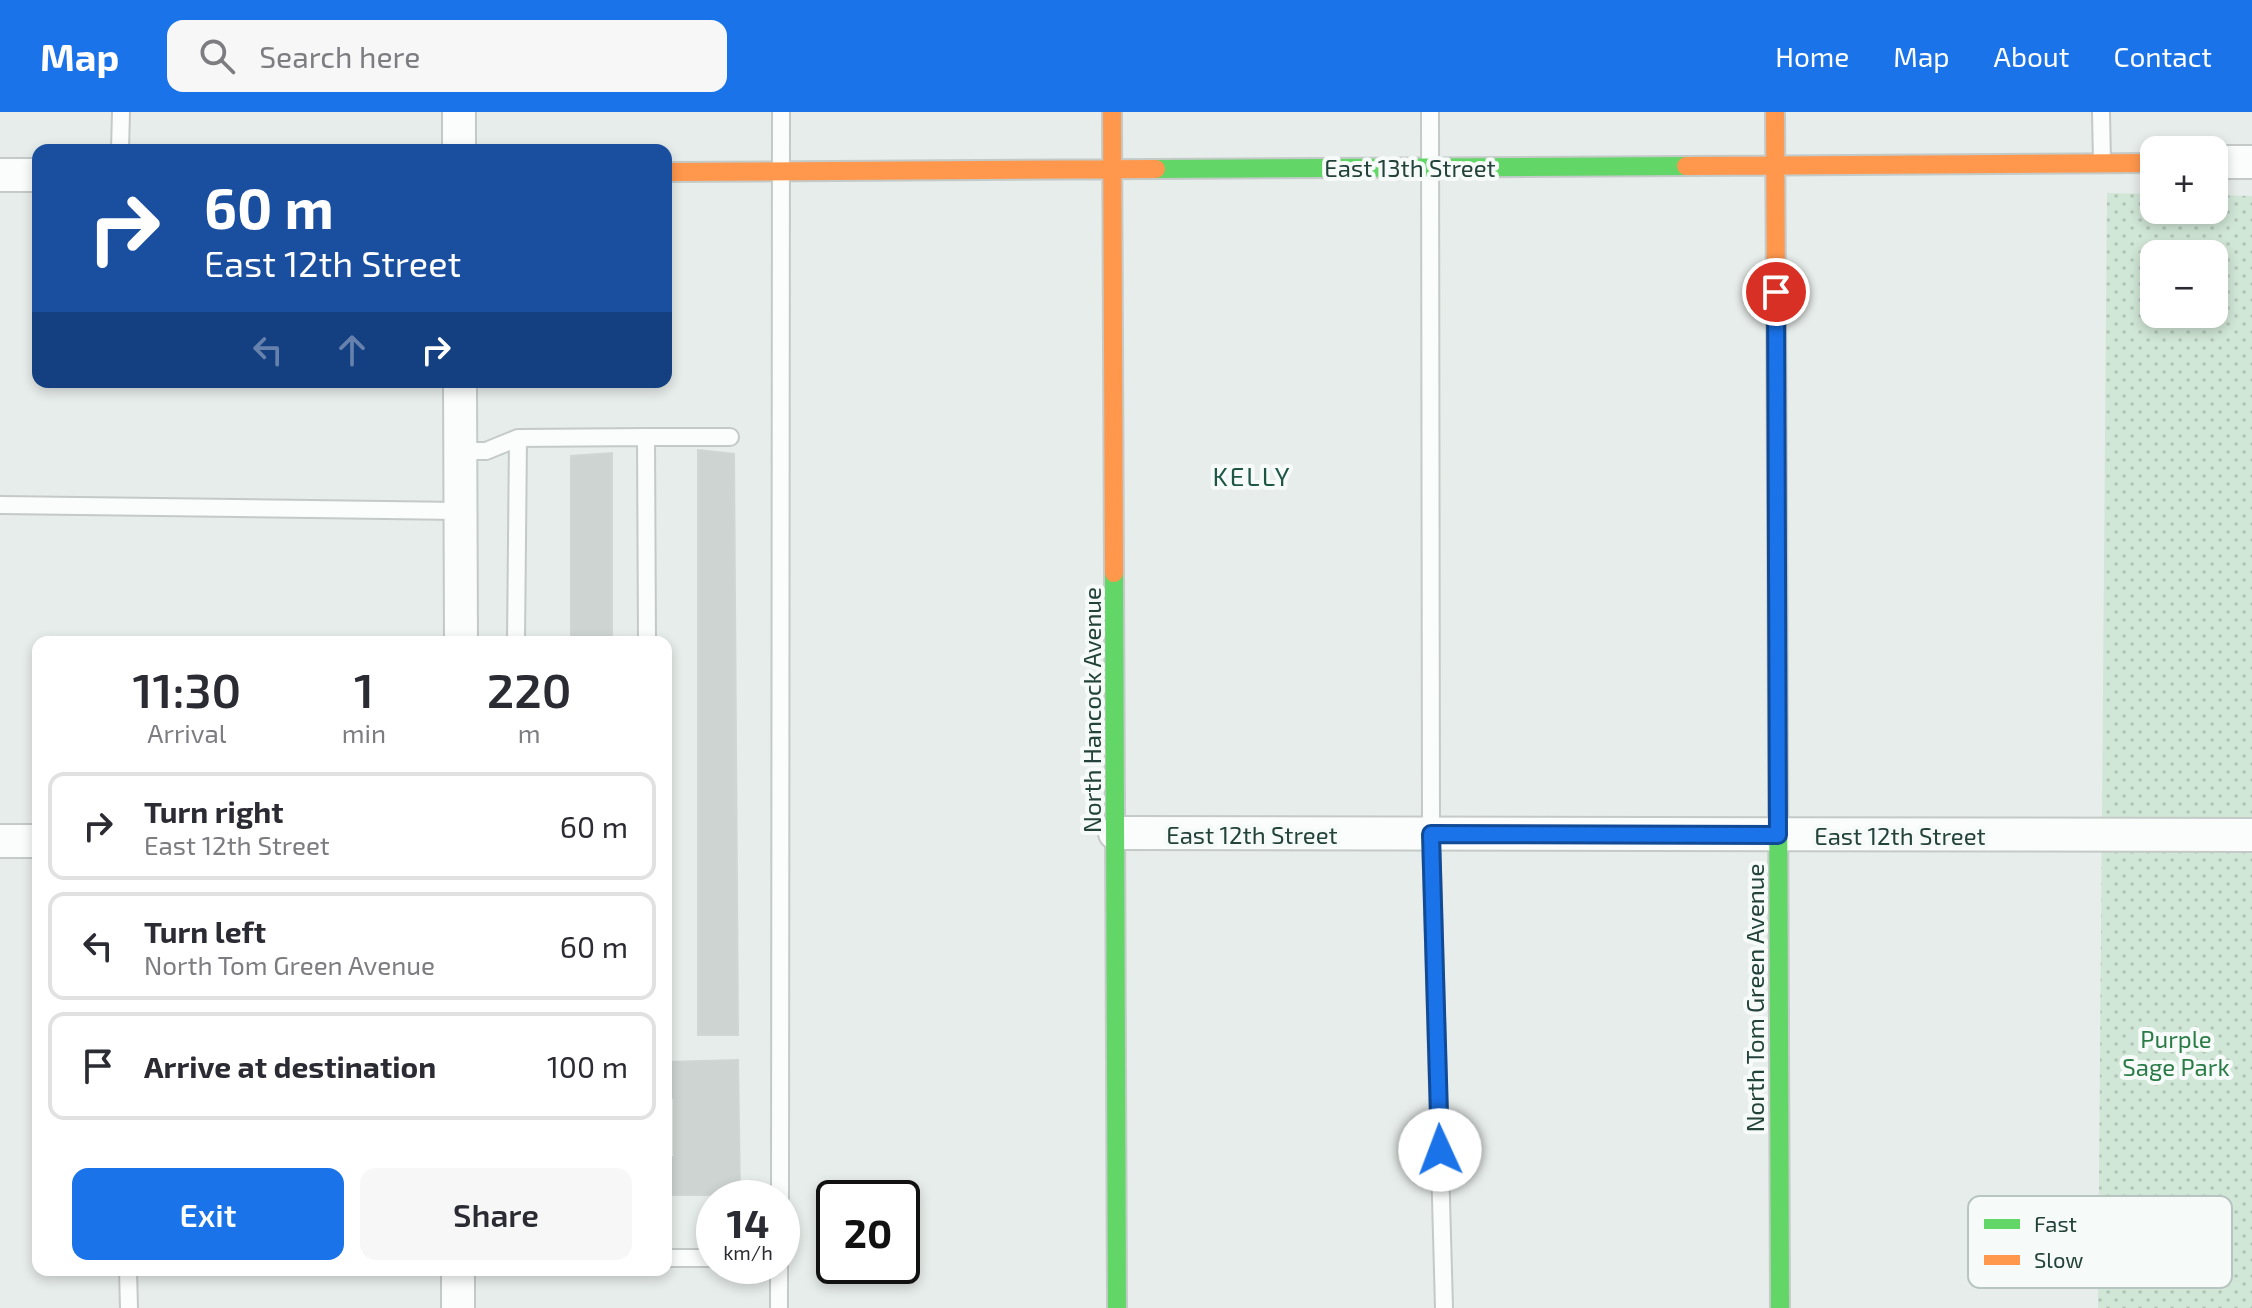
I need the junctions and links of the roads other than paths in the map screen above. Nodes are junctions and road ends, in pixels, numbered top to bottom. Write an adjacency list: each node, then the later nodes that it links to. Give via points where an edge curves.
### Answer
1 (121, 112): 8 (lane)
2 (459, 112): 9 (street)
3 (781, 112): 17 (lane)
4 (1112, 112): 16 (street, North Hancock Avenue)
5 (1430, 112): 15 (lane)
6 (1775, 112): 14 (street, North Tom Green Avenue)
7 (2101, 112): 12 (lane)
8 (120, 144)
9 (459, 144)
10 (2228, 162): 11 (street)
11 (2252, 162)
12 (2102, 163): 13 (street, East 13th Street); 14 (street, East 13th Street)
13 (2140, 163)
14 (1775, 165): 15 (street, East 13th Street); 33 (street, North Tom Green Avenue)
15 (1429, 167): 16 (street, East 13th Street); 32 (lane)
16 (1113, 169): 17 (street, East 13th Street); 31 (street, North Hancock Avenue)
17 (783, 171): 18 (street, East 13th Street); 37 (lane)
18 (672, 172)
19 (0, 175): 20 (street)
20 (32, 175)
21 (460, 388): 25 (street)
22 (646, 437): 23 (lane); 24 (lane); 30 (lane)
23 (730, 437)
24 (518, 438): 25 (lane, via 486,451); 29 (lane)
25 (460, 451): 27 (street)
26 (0, 505): 27 (lane)
27 (460, 511): 28 (street)
28 (461, 636)
29 (516, 636)
30 (647, 636)
31 (1115, 833): 32 (street, East 12th Street); 46 (street, North Hancock Avenue)
32 (1431, 834): 33 (street, East 12th Street); 47 (lane)
33 (1778, 835): 34 (street, East 12th Street); 48 (street, North Tom Green Avenue)
34 (2252, 835)
35 (0, 841): 36 (street)
36 (32, 841)
37 (780, 1180)
38 (672, 1258): 39 (lane)
39 (696, 1258)
40 (128, 1276): 43 (lane)
41 (458, 1276): 44 (street)
42 (779, 1284): 45 (lane)
43 (129, 1308)
44 (458, 1308)
45 (779, 1308)
46 (1117, 1308)
47 (1444, 1308)
48 (1780, 1308)

